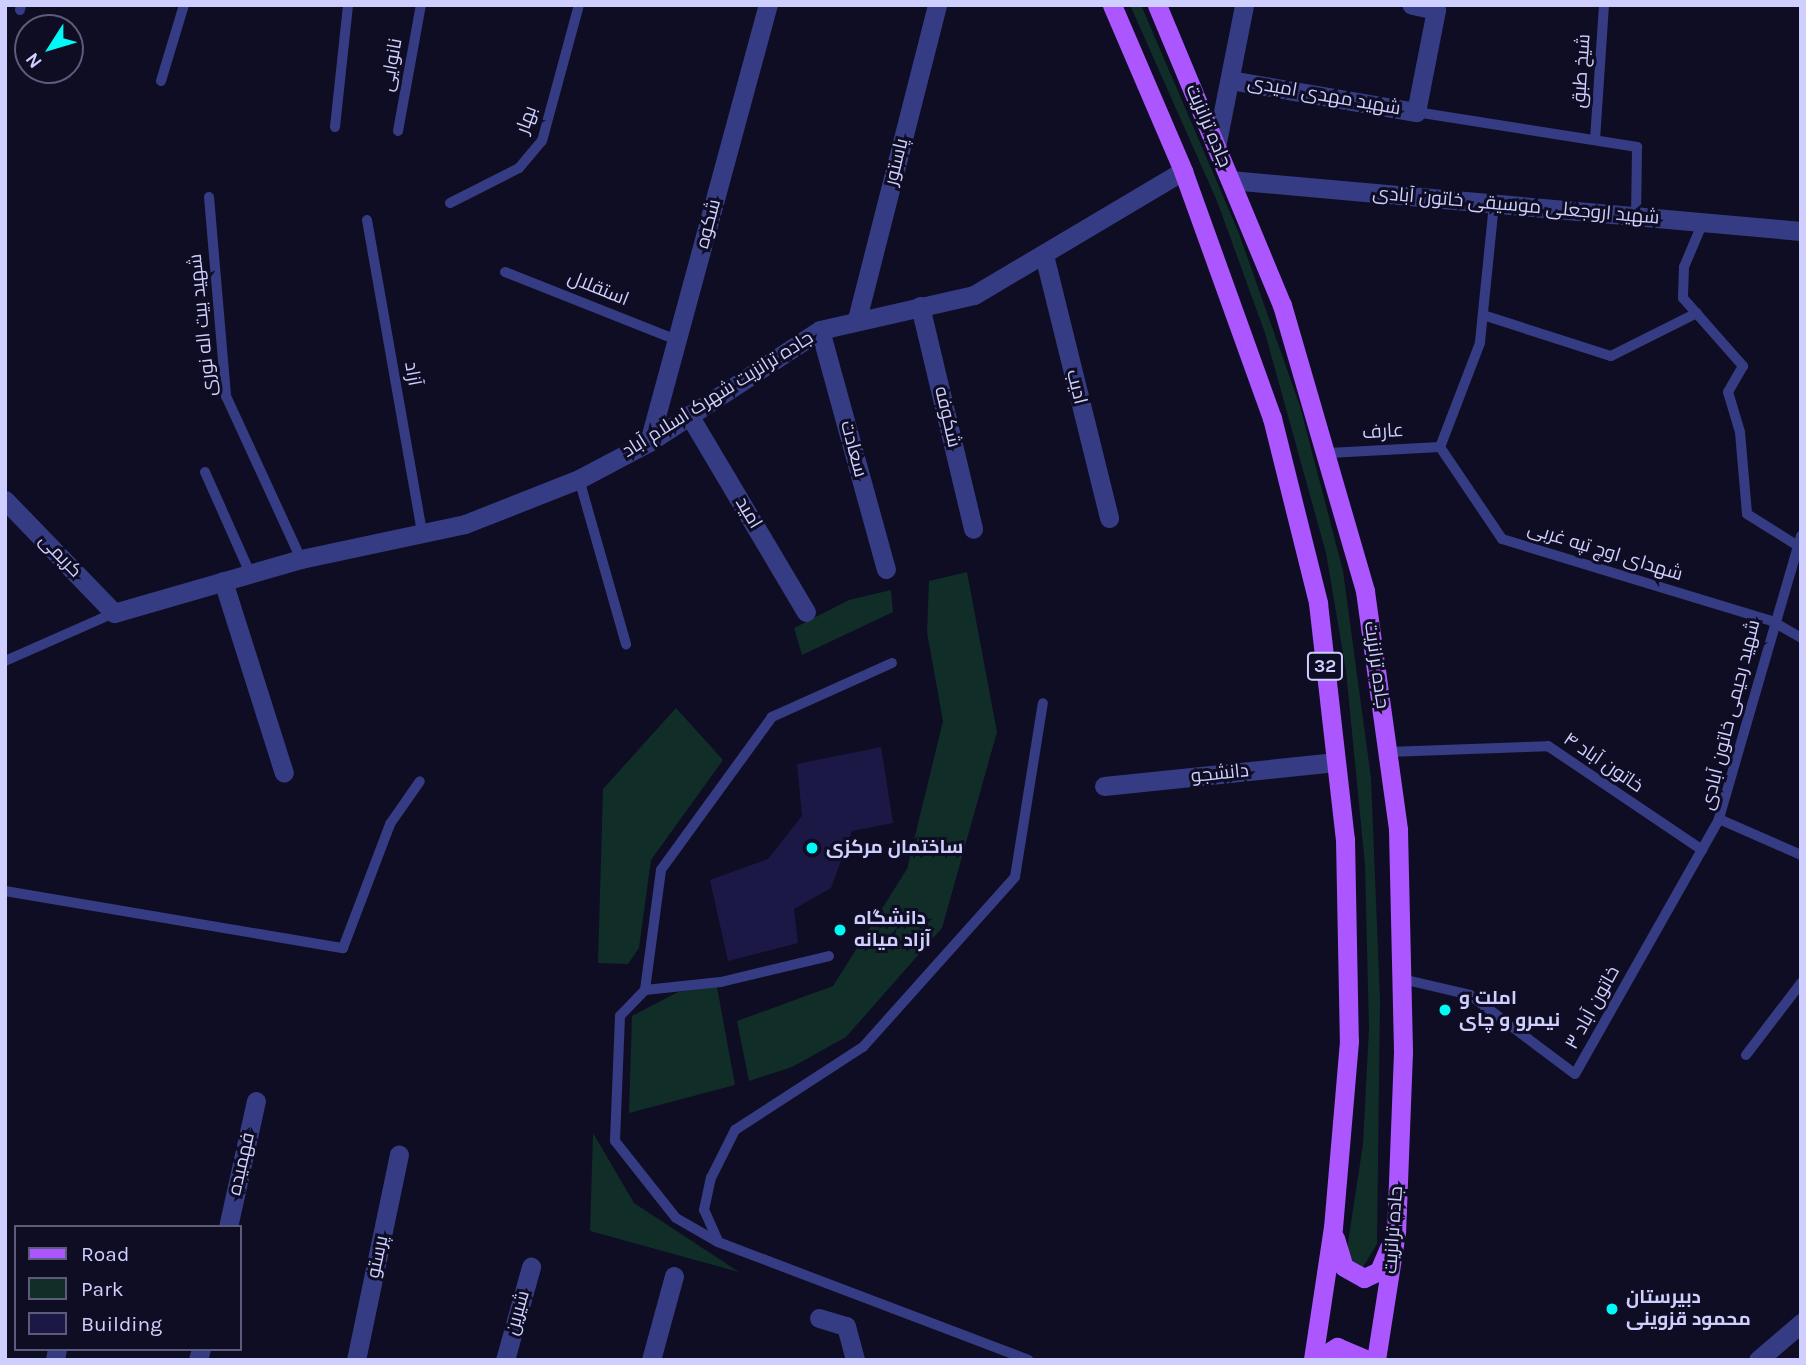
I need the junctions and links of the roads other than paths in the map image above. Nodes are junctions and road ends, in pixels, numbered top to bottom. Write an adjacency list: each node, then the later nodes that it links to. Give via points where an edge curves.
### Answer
1 (184, 5): 13 (lane)
2 (348, 5): 15 (lane)
3 (421, 5): 16 (lane, نانوایی)
4 (579, 5): 22 (lane, بهار, via 542,141 519,168)
5 (768, 5): 35 (street, شکوه)
6 (937, 5): 33 (street, پاستور)
7 (1112, 5): 19 (main road, 32)
8 (1157, 5): 18 (main road, جاده ترانزیت)
9 (1244, 5): 12 (street)
10 (1412, 5): 14 (street, شهید مهدی امیدی, via 1436,10)
11 (1604, 5): 17 (lane, شیخ طبق)
12 (1230, 80): 14 (street, شهید مهدی امیدی); 18 (street)
13 (161, 81)
14 (1416, 113): 17 (lane)
15 (335, 127)
16 (398, 131)
17 (1595, 140): 24 (lane, via 1637,146)
18 (1216, 147): 20 (main road, جاده ترانزیت)
19 (1183, 171): 28 (street, جاده ترانزیت شهرک اسلام آباد); 60 (main road, 32, via 1272,418 1318,603)
20 (1230, 180): 23 (street, شهید اروجعلی موسیقی خاتون آبادی); 39 (main road, جاده ترانزیت, via 1282,305)
21 (209, 197): 47 (lane, شهید بیت اله نوری, via 226,396)
22 (450, 203)
23 (1494, 204): 24 (street, شهید اروجعلی موسیقی خاتون آبادی); 32 (lane)
24 (1636, 216): 26 (street, شهید اروجعلی موسیقی خاتون آبادی)
25 (367, 220): 45 (lane, آزاد)
26 (1703, 222): 27 (street, شهید اروجعلی موسیقی خاتون آبادی); 31 (lane, via 1684,267 1683,298)
27 (1801, 231)
28 (1044, 255): 30 (street, جاده ترانزیت شهرک اسلام آباد, via 974,295); 43 (street, ادیب)
29 (505, 272): 35 (lane, استقلال)
30 (920, 306): 33 (street, جاده ترانزیت شهرک اسلام آباد); 44 (street, شکوفه)
31 (1697, 313): 32 (lane, via 1611,356); 46 (lane, via 1743,366 1728,392 1740,432 1748,514)
32 (1483, 314): 38 (lane, via 1480,344)
33 (857, 319): 34 (street, جاده ترانزیت شهرک اسلام آباد)
34 (820, 330): 36 (street, جاده ترانزیت شهرک اسلام آباد); 48 (street, سعادت)
35 (677, 340): 37 (street, شکوه)
36 (690, 415): 37 (street, جاده ترانزیت شهرک اسلام آباد); 51 (street, امید)
37 (649, 442): 41 (street, جاده ترانزیت شهرک اسلام آباد)
38 (1440, 447): 39 (lane, عارف); 53 (lane, شهدای اوچ تپه غربی, via 1502,539)
39 (1329, 453): 59 (main road, جاده ترانزیت, via 1365,591)
40 (205, 472): 49 (lane)
41 (579, 479): 45 (street, جاده ترانزیت شهرک اسلام آباد, via 465,524); 55 (lane)
42 (5, 500): 52 (street, کریمی)
43 (1109, 518)
44 (973, 529)
45 (422, 533): 47 (street, جاده ترانزیت شهرک اسلام آباد)
46 (1799, 541): 53 (lane, شهید رحیمی خاتون آبادی)
47 (301, 559): 49 (street, جاده ترانزیت شهرک اسلام آباد)
48 (886, 569)
49 (250, 573): 50 (street, جاده ترانزیت شهرک اسلام آباد)
50 (223, 582): 52 (street, جاده ترانزیت شهرک اسلام آباد); 61 (street)
51 (806, 612)
52 (114, 613): 56 (lane)
53 (1772, 621): 54 (lane, شهدای اوچ تپه غربی); 64 (lane, شهید رحیمی خاتون آبادی)
54 (1801, 638)
55 (626, 645)
56 (5, 661)
57 (892, 663): 71 (lane, via 772,717 661,870)
58 (1043, 703): 78 (lane, via 1015,877 863,1047 735,1130 711,1178 704,1210)
59 (1388, 752): 65 (lane, خاتون آباد ۴, via 1548,746); 69 (main road, جاده ترانزیت, via 1398,830)
60 (1336, 762): 63 (street, دانشجو); 76 (main road, 32, via 1345,839 1349,1041)
61 (284, 773)
62 (420, 781): 67 (lane, via 390,824 343,948)
63 (1104, 786)
64 (1719, 819): 65 (lane, خاتون آباد ۳); 66 (lane, شهید رحیمی خاتون آبادی)
65 (1702, 850): 69 (lane, خاتون آباد ۳, via 1575,1074 1470,995)
66 (1801, 855)
67 (5, 891)
68 (829, 956): 71 (lane, via 721,982)
69 (1402, 979): 77 (main road, جاده ترانزیت)
70 (1801, 983): 72 (lane)
71 (645, 990): 78 (lane, via 620,1016 615,1141 676,1218)
72 (1746, 1055)
73 (257, 1101): 75 (street, فهمیده)
74 (399, 1154): 83 (street, پرستو)
75 (228, 1225)
76 (1333, 1227): 77 (main road, via 1344,1267 1364,1278 1379,1271); 88 (main road, 32)
77 (1396, 1232): 90 (main road, جاده ترانزیت)
78 (718, 1242): 87 (lane)
79 (531, 1267): 84 (street, شیرین)
80 (674, 1276): 85 (street)
81 (819, 1318): 86 (street, via 846,1326)
82 (1801, 1323): 91 (street)
83 (356, 1360)
84 (505, 1360)
85 (651, 1360)
86 (855, 1360)
87 (1028, 1360)
88 (1314, 1360): 89 (main road, via 1345,1347)
89 (1368, 1360)
90 (1376, 1360)
91 (1758, 1360)

